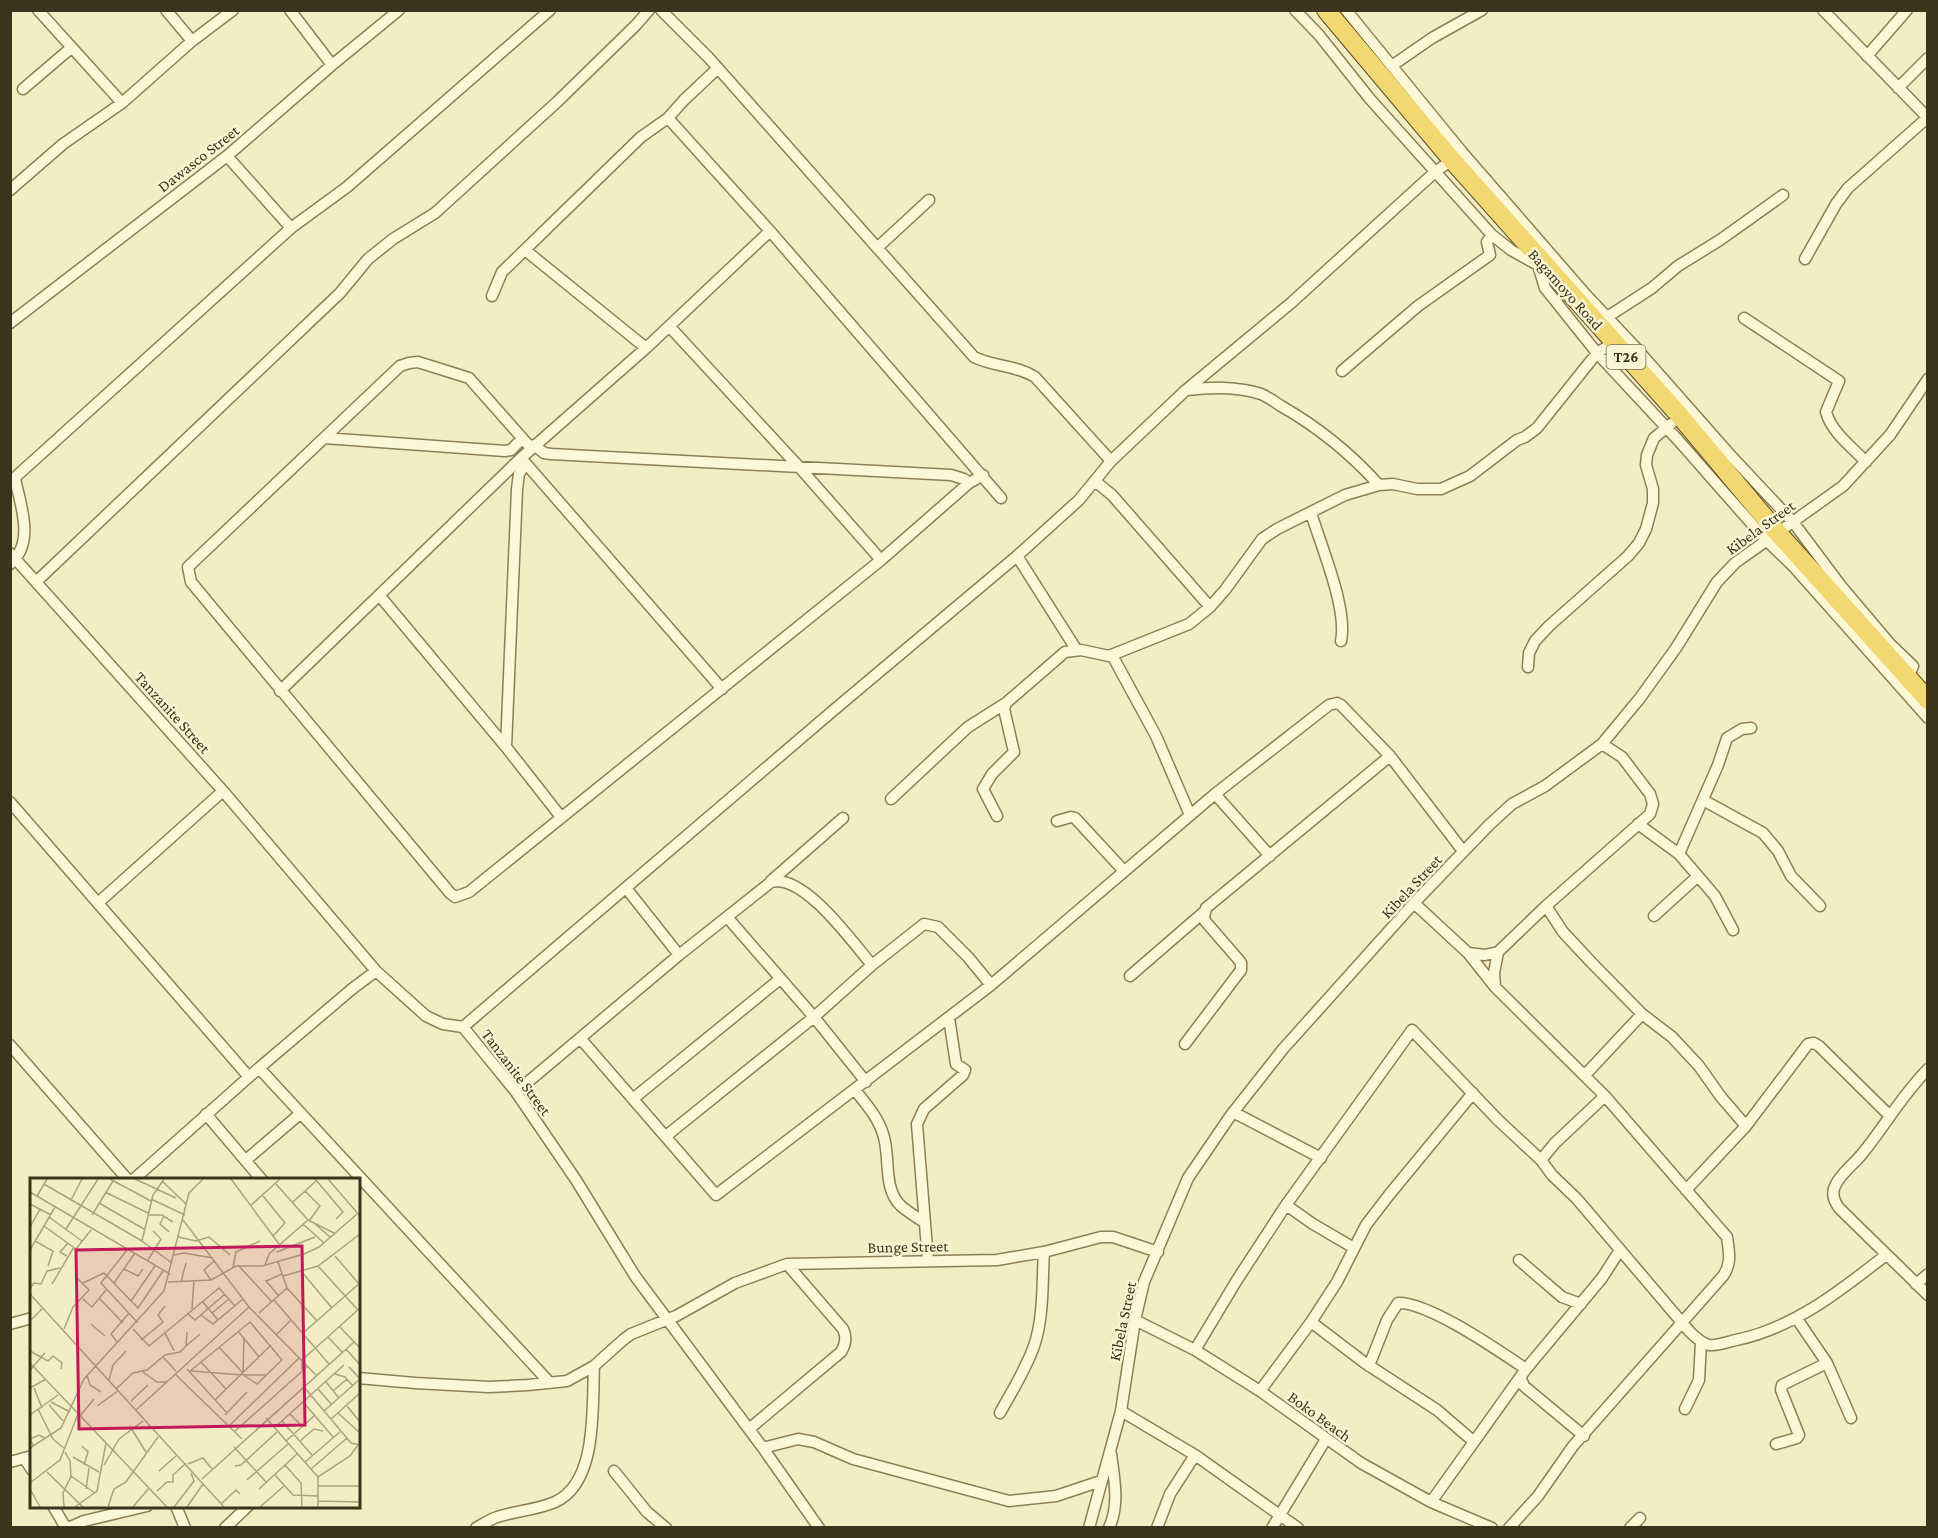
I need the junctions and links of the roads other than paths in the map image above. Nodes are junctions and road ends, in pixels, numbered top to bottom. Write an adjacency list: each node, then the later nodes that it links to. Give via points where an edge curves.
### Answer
1 (38, 10): 16 (street)
2 (166, 10): 15 (street)
3 (233, 10): 15 (street)
4 (290, 10): 19 (street)
5 (399, 10): 19 (street, Dawasco Street)
6 (550, 10): 33 (street, via 347,187)
7 (648, 10): 71 (street, via 557,102 435,213 368,259 340,293)
8 (661, 10): 21 (street)
9 (1295, 10): 29 (street)
10 (1326, 10): 28 (highway, Bagamoyo Road / T26)
11 (1346, 10): 20 (street)
12 (1482, 10): 20 (street)
13 (1823, 10): 17 (street)
14 (1907, 10): 17 (street)
15 (192, 42): 24 (street)
16 (71, 48): 23 (street); 24 (street)
17 (1867, 56): 22 (street)
18 (1928, 58): 22 (street)
19 (332, 65): 27 (street, Dawasco Street)
20 (1393, 65): 42 (street)
21 (718, 68): 25 (street); 36 (street)
22 (1898, 88): 26 (street)
23 (22, 89)
24 (122, 103): 30 (street, via 63,144)
25 (668, 118): 34 (street); 37 (street, via 641,137)
26 (1927, 118): 38 (street, via 1848,188)
27 (227, 156): 33 (street); 43 (street, Dawasco Street)
28 (1452, 160): 29 (street); 39 (highway, Bagamoyo Road / T26)
29 (1435, 172): 35 (street); 50 (street, via 1292,303)
30 (10, 190)
31 (1783, 195): 42 (street)
32 (929, 200): 36 (street)
33 (291, 228): 60 (street)
34 (770, 231): 44 (street); 59 (street)
35 (1492, 235): 39 (street, via 1511,250); 48 (street, via 1487,242 1490,255 1418,306)
36 (878, 248): 56 (street, via 974,357 1035,376)
37 (525, 250): 40 (street, via 502,272); 46 (street)
38 (1805, 259)
39 (1540, 263): 42 (highway, Bagamoyo Road / T26); 47 (street, via 1545,288)
40 (492, 296)
41 (1744, 318): 57 (street, via 1839,381 1826,412 1835,430)
42 (1601, 321): 45 (highway, Bagamoyo Road / T26); 66 (street, via 1636,348)
43 (10, 323)
44 (669, 326): 46 (street); 58 (street)
45 (1613, 343): 47 (street); 51 (highway, Bagamoyo Road / T26)
46 (646, 348): 54 (street)
47 (1597, 353): 51 (street); 63 (street, via 1537,428 1470,476 1441,489)
48 (1342, 371)
49 (1928, 380): 57 (street, Kibela Street)
50 (1186, 390): 56 (street); 63 (street, via 1231,388 1263,395 1333,441)
51 (1673, 422): 67 (highway, Bagamoyo Road / T26); 77 (street, via 1654,438 1647,455 1653,503 1639,543 1535,641)
52 (324, 438): 53 (street, via 506,451); 53 (street, via 400,366 418,362 469,378); 80 (street, via 188,567 191,582)
53 (522, 439): 54 (street)
54 (533, 447): 55 (street); 58 (street, via 551,454)
55 (523, 461): 72 (street); 79 (street); 86 (street, via 517,489)
56 (1110, 461): 61 (street)
57 (1866, 462): 66 (street, Kibela Street, via 1843,486)
58 (800, 468): 62 (street, via 951,475); 70 (street)
59 (983, 475): 62 (street); 64 (street)
60 (13, 481): 69 (street, via 24,529 22,548)
61 (1096, 482): 68 (street); 73 (street, via 1112,495)
62 (969, 483): 70 (street)
63 (1379, 485): 65 (street, via 1345,495)
64 (1001, 498)
65 (1311, 513): 73 (street, via 1262,539); 74 (street, via 1341,610)
66 (1793, 522): 67 (street, Kibela Street); 78 (street, via 1841,586 1913,666)
67 (1771, 536): 78 (highway, Bagamoyo Road / T26); 83 (street); 85 (street, Kibela Street, via 1717,582 1676,648)
68 (1017, 556): 75 (street); 105 (street)
69 (12, 559): 71 (street, Tanzanite Street)
70 (881, 560): 79 (street)
71 (37, 581): 88 (street, Tanzanite Street)
72 (379, 595): 80 (street); 86 (street)
73 (1210, 607): 76 (street, via 1189,624)
74 (1341, 641)
75 (1076, 650): 76 (street); 82 (street, via 1065,652)
76 (1112, 655): 93 (street, via 1156,735)
77 (1528, 667)
78 (1908, 678): 81 (highway, Bagamoyo Road / T26)
79 (722, 689): 95 (street)
80 (280, 691): 95 (street, via 455,897 469,892)
81 (1928, 700)
82 (1006, 703): 90 (street, via 968,727); 94 (street, via 1014,752 983,789)
83 (1928, 718)
84 (1751, 728): 91 (street, via 1734,732 1728,738)
85 (1602, 744): 98 (street, via 1622,757 1652,799 1650,814); 99 (street, Kibela Street, via 1545,786 1512,804)
86 (506, 747): 95 (street)
87 (1390, 756): 89 (street, via 1341,705 1334,703); 99 (street); 101 (street)
88 (223, 791): 106 (street); 118 (street, Tanzanite Street)
89 (1215, 794): 93 (street); 101 (street)
90 (891, 799)
91 (1703, 800): 100 (street); 109 (street, via 1763,833 1791,876)
92 (10, 802): 106 (street)
93 (1190, 815): 102 (street)
94 (997, 816)
95 (561, 817)
96 (843, 818): 104 (street)
97 (1057, 821): 102 (street, via 1075,818)
98 (1638, 824): 100 (street); 108 (street)
99 (1463, 851): 107 (street, Kibela Street)
100 (1679, 854): 103 (street)
101 (1270, 856): 110 (street)
102 (1124, 871): 121 (street)
103 (1698, 876): 111 (street); 113 (street, via 1715,896)
104 (766, 885): 112 (street); 117 (street, via 784,881 807,894)
105 (626, 888): 116 (street); 126 (street)
106 (99, 902): 133 (street)
107 (1414, 903): 115 (street); 140 (street, Kibela Street, via 1283,1049)
108 (1546, 906): 114 (street); 123 (street, via 1563,932)
109 (1820, 906)
110 (1204, 912): 119 (street); 128 (street, via 1205,921 1241,963 1241,970)
111 (1654, 916)
112 (727, 917): 116 (street); 120 (street)
113 (1733, 930)
114 (1498, 952): 115 (street, via 1485,956); 122 (street)
115 (1467, 953): 122 (street)
116 (679, 955): 127 (street)
117 (872, 966): 121 (street, via 924,924 931,924 968,957); 124 (street)
118 (376, 971): 126 (street, Tanzanite Street, via 426,1016 443,1024); 130 (street)
119 (1130, 976)
120 (780, 979): 124 (street); 139 (street)
121 (991, 985): 125 (street)
122 (1495, 987): 132 (street)
123 (1642, 1014): 132 (street); 144 (street, via 1672,1037 1699,1066)
124 (814, 1017): 134 (street); 145 (street)
125 (949, 1018): 134 (street); 154 (street, via 956,1064 965,1070 924,1109 917,1124)
126 (463, 1026): 136 (street, Tanzanite Street)
127 (580, 1038): 136 (street); 139 (street)
128 (1185, 1044)
129 (10, 1045): 149 (street)
130 (260, 1068): 133 (street); 141 (street)
131 (1928, 1069): 143 (street)
132 (1585, 1075): 138 (street)
133 (249, 1077): 142 (street)
134 (866, 1082): 135 (street)
135 (855, 1090): 145 (street, via 716,1195); 154 (street, via 884,1135 896,1200)
136 (516, 1092): 169 (street, Tanzanite Street)
137 (1473, 1093): 146 (street, via 1412,1030); 148 (street); 155 (street, via 1389,1195)
138 (1605, 1096): 148 (street); 152 (street)
139 (634, 1098): 145 (street)
140 (1233, 1112): 146 (street); 158 (street, Kibela Street, via 1188,1179)
141 (301, 1113): 147 (street); 181 (street)
142 (206, 1114): 147 (street); 150 (street)
143 (1889, 1115): 144 (street, via 1819,1046 1811,1043 1805,1045); 159 (street, via 1864,1152 1835,1184 1833,1192 1839,1208)
144 (1746, 1126): 152 (street)
145 (666, 1136)
146 (1321, 1158): 153 (street)
147 (246, 1160): 151 (street)
148 (1541, 1160): 156 (street)
149 (127, 1178)
150 (134, 1178)
151 (261, 1178)
152 (1686, 1190): 172 (street, via 1727,1237 1730,1262 1723,1276)
153 (1286, 1205): 155 (street); 175 (street)
154 (924, 1222): 161 (street)
155 (1354, 1248): 171 (street)
156 (1620, 1250): 166 (street); 172 (street)
157 (1044, 1252): 158 (street, Bunge Street, via 1113,1237); 161 (street, Bunge Street, via 997,1260); 185 (street, via 1034,1345)
158 (1158, 1252): 170 (street, Kibela Street, via 1144,1282)
159 (1886, 1255): 164 (street); 168 (street)
160 (1519, 1260): 166 (street, via 1562,1297)
161 (928, 1261): 162 (street, Bunge Street)
162 (787, 1264): 169 (street, Bunge Street, via 735,1283); 187 (street, via 843,1329 846,1341 841,1352)
163 (1928, 1274): 164 (street)
164 (1916, 1284): 165 (street)
165 (1928, 1295)
166 (1581, 1304): 179 (street)
167 (30, 1319): 173 (street)
168 (1797, 1319): 174 (street, via 1749,1338 1709,1345); 176 (street)
169 (666, 1320): 177 (street, via 622,1340); 187 (street, Tanzanite Street)
170 (1135, 1320): 175 (street, Boko Beach); 184 (street, Kibela Street)
171 (1311, 1323): 178 (street); 182 (street)
172 (1682, 1323): 174 (street); 188 (street)
173 (10, 1324)
174 (1701, 1342): 183 (street, via 1699,1380)
175 (1195, 1350): 182 (street, Boko Beach)
176 (1827, 1363): 186 (street); 191 (street, via 1782,1385 1798,1435)
177 (594, 1366): 181 (street, via 567,1381); 209 (street, via 585,1469 576,1486 553,1503 496,1517)
178 (1369, 1366): 179 (street, via 1398,1303 1409,1303 1457,1327); 190 (street, via 1437,1410)
179 (1523, 1374): 188 (street, via 1524,1386); 190 (street)
180 (360, 1378): 181 (street, via 462,1386)
181 (550, 1383)
182 (1260, 1391): 189 (street, Boko Beach)
183 (1685, 1409)
184 (1120, 1411): 192 (street, Kibela Street); 194 (street)
185 (1000, 1413)
186 (1851, 1418)
187 (749, 1429): 193 (street, Tanzanite Street)
188 (1584, 1436): 218 (street)
189 (1326, 1439): 199 (street, Boko Beach); 204 (street)
190 (1473, 1442): 199 (street)
191 (1776, 1444)
192 (1110, 1447): 198 (street, Kibela Street); 213 (street, via 1116,1490)
193 (763, 1448): 198 (street, via 798,1439 813,1442 853,1459 1009,1501 1056,1496); 211 (street, Tanzanite Street)
194 (1195, 1455): 204 (street); 214 (street, via 1170,1494)
195 (28, 1457): 196 (street)
196 (10, 1462)
197 (614, 1472): 210 (street, via 647,1512)
198 (1101, 1481): 212 (street, Kibela Street)
199 (1431, 1502): 217 (street, Boko Beach)
200 (54, 1508): 206 (street)
201 (139, 1508): 206 (street)
202 (177, 1508): 207 (street)
203 (246, 1508): 208 (street)
204 (1281, 1516): 215 (street); 216 (street)
205 (1640, 1518): 219 (street)
206 (67, 1527)
207 (185, 1527)
208 (225, 1527)
209 (476, 1527)
210 (666, 1527)
211 (819, 1527)
212 (1089, 1527)
213 (1109, 1527)
214 (1157, 1527)
215 (1272, 1527)
216 (1298, 1527)
217 (1492, 1527)
218 (1509, 1527)
219 (1630, 1527)

